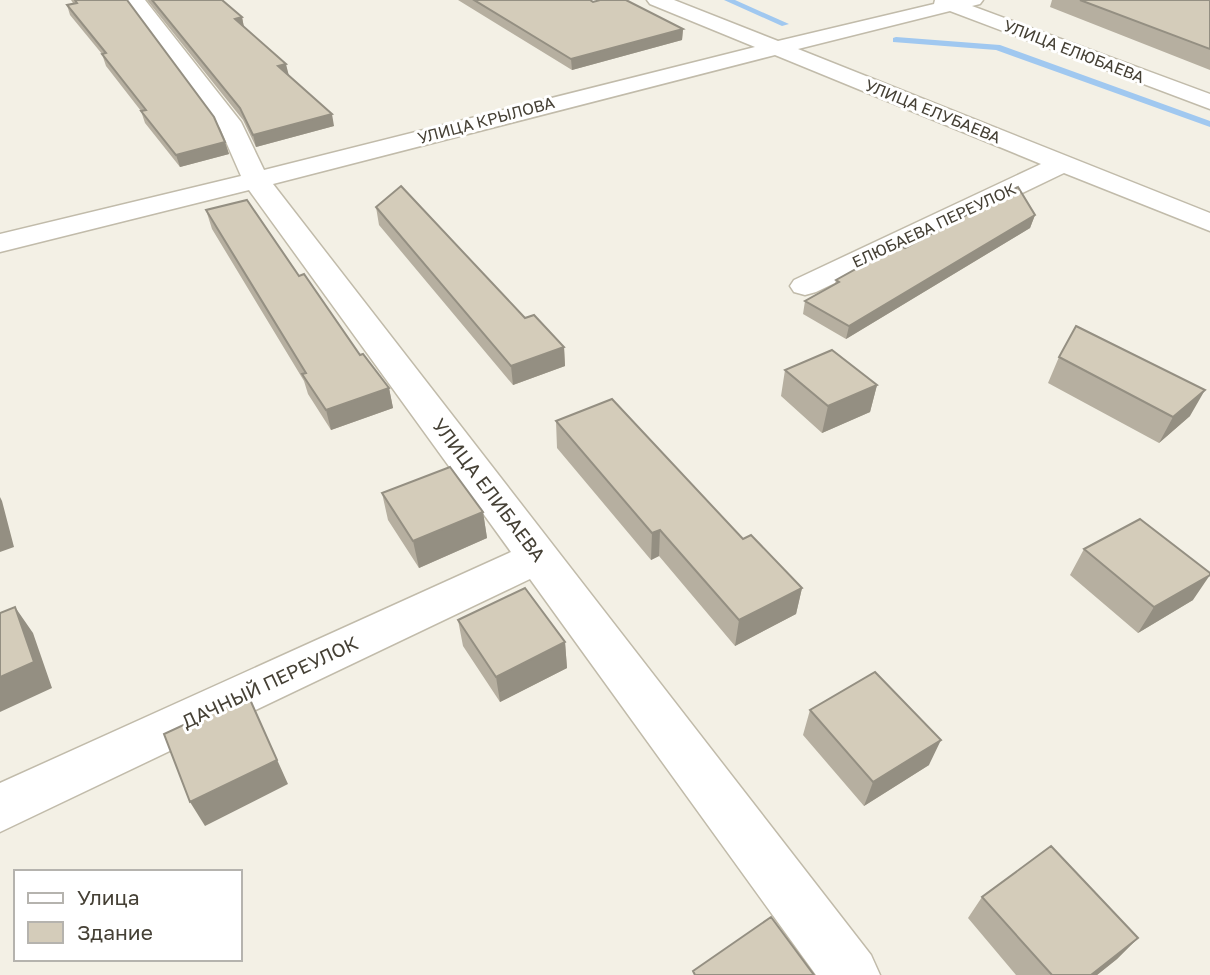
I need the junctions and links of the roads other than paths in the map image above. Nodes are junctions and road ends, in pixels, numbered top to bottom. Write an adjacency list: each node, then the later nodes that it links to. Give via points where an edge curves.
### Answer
1 (135, 0): 7 (street, УЛИЦА ЕЛИБАЕВА, via 232,127)
2 (657, 0): 4 (street, УЛИЦА ЕЛУБАЕВА)
3 (955, 2): 4 (street, УЛИЦА КРЫЛОВА); 5 (street, УЛИЦА ЕЛЮБАЕВА)
4 (779, 48): 6 (street, УЛИЦА ЕЛУБАЕВА); 7 (street, УЛИЦА КРЫЛОВА)
5 (1210, 102)
6 (1062, 164): 8 (street, УЛИЦА ЕЛУБАЕВА); 10 (street, ЕЛЮБАЕВА ПЕРЕУЛОК)
7 (256, 180): 9 (street, УЛИЦА КРЫЛОВА); 11 (street, УЛИЦА ЕЛИБАЕВА)
8 (1210, 223)
9 (0, 243)
10 (806, 286)
11 (539, 557): 12 (street, ДАЧНЫЙ ПЕРЕУЛОК); 13 (street, УЛИЦА ЕЛИБАЕВА)
12 (0, 808)
13 (851, 975)

